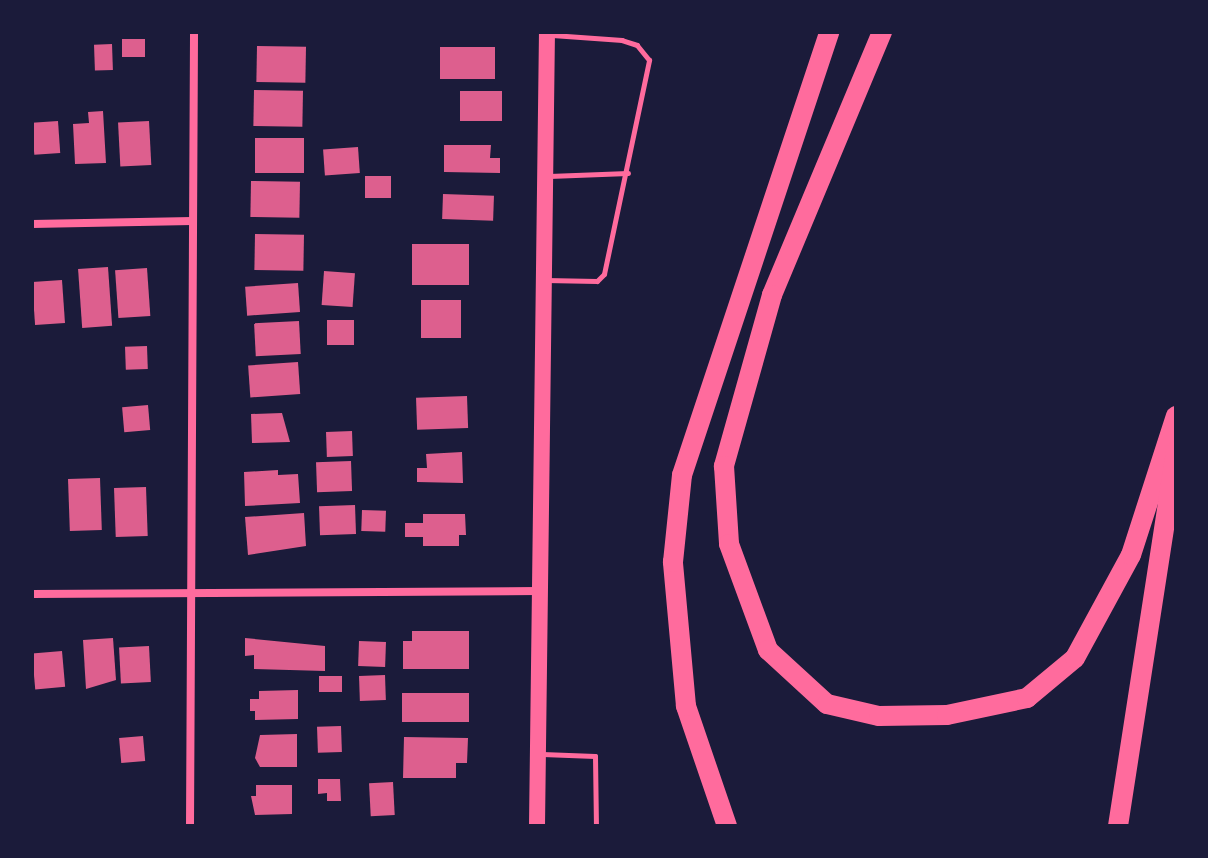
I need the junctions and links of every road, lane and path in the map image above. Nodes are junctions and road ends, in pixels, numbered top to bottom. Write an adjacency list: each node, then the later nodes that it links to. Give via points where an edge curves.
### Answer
1 (194, 32): 7 (street)
2 (882, 32): 10 (highway, via 772,295 724,466 729,544 768,650 827,704 879,716 947,715 1027,698 1075,658 1131,555)
3 (547, 33): 5 (lane, via 622,40 645,51 649,60); 6 (main road)
4 (825, 37): 19 (highway, via 682,475 673,562 686,706)
5 (628, 173): 6 (lane); 9 (lane, via 604,274 597,281)
6 (546, 176): 9 (main road)
7 (192, 221): 8 (street); 12 (street)
8 (32, 224)
9 (543, 280): 13 (main road)
10 (1176, 416)
11 (1176, 451): 20 (highway)
12 (192, 590): 13 (street); 14 (street); 16 (street)
13 (538, 591): 15 (main road)
14 (32, 594)
15 (537, 754): 17 (main road); 18 (lane, via 595,756)
16 (190, 826)
17 (537, 826)
18 (596, 826)
19 (727, 826)
20 (1118, 826)

